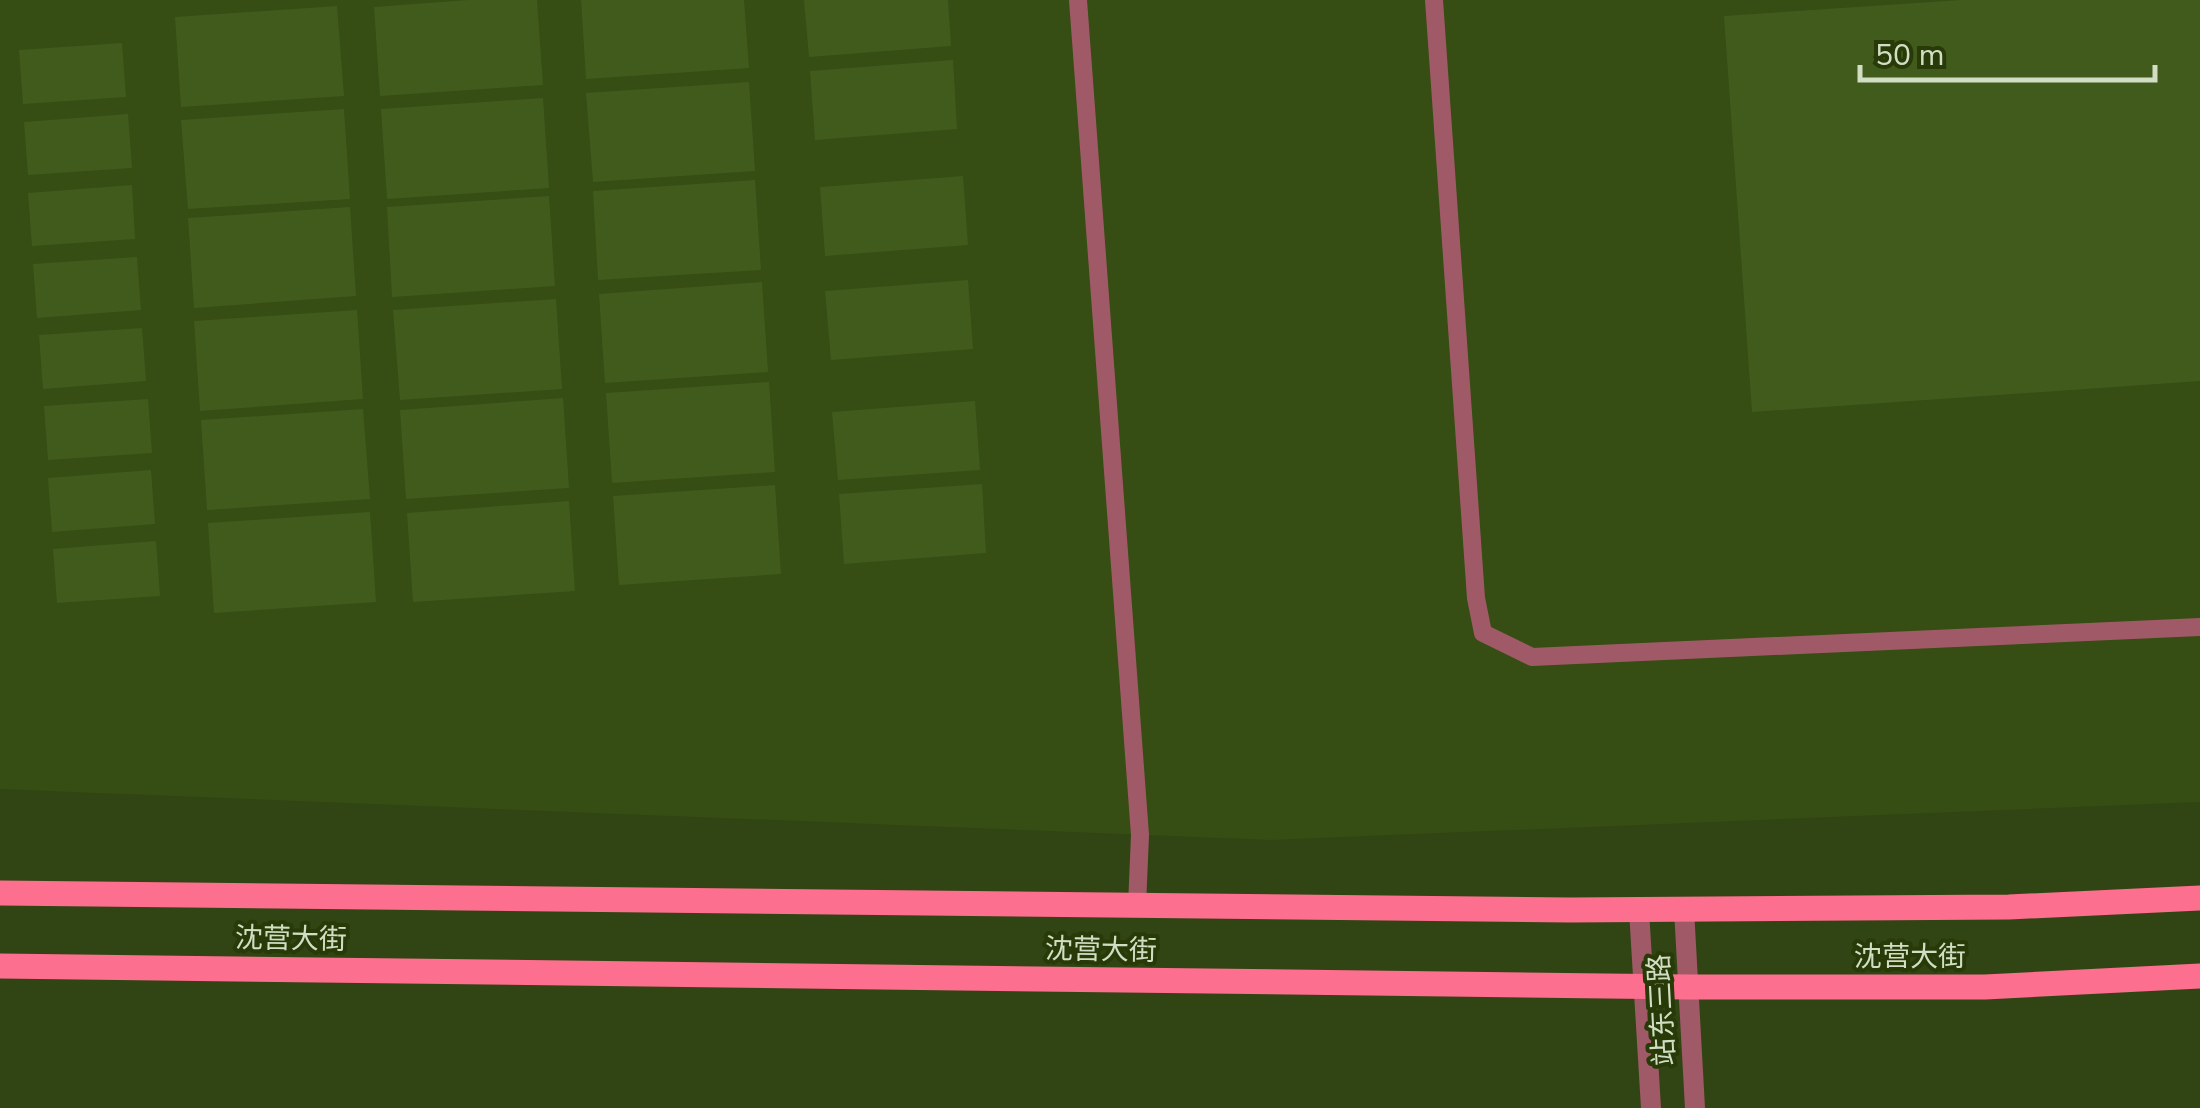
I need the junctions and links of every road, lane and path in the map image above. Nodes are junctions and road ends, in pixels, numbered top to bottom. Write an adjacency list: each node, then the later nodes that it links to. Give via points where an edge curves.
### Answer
1 (1078, 0): 6 (lane, via 1140,835)
2 (1434, 0): 3 (lane, via 1483,633 1532,657)
3 (2200, 626)
4 (0, 890): 6 (main road, 沈营大街)
5 (2200, 898): 7 (main road, 沈营大街)
6 (1137, 906): 8 (main road, 沈营大街)
7 (1684, 909): 8 (main road, 沈营大街); 14 (street, 站东三路)
8 (1638, 910): 13 (street, 站东三路)
9 (0, 966): 10 (main road, 沈营大街)
10 (66, 966): 12 (main road); 13 (main road, 沈营大街)
11 (2200, 976): 14 (main road, 沈营大街, via 1986,987)
12 (0, 978)
13 (1643, 986): 14 (main road, 沈营大街); 15 (street, 站东三路)
14 (1688, 987): 16 (street, 站东三路)
15 (1651, 1108)
16 (1694, 1108)

